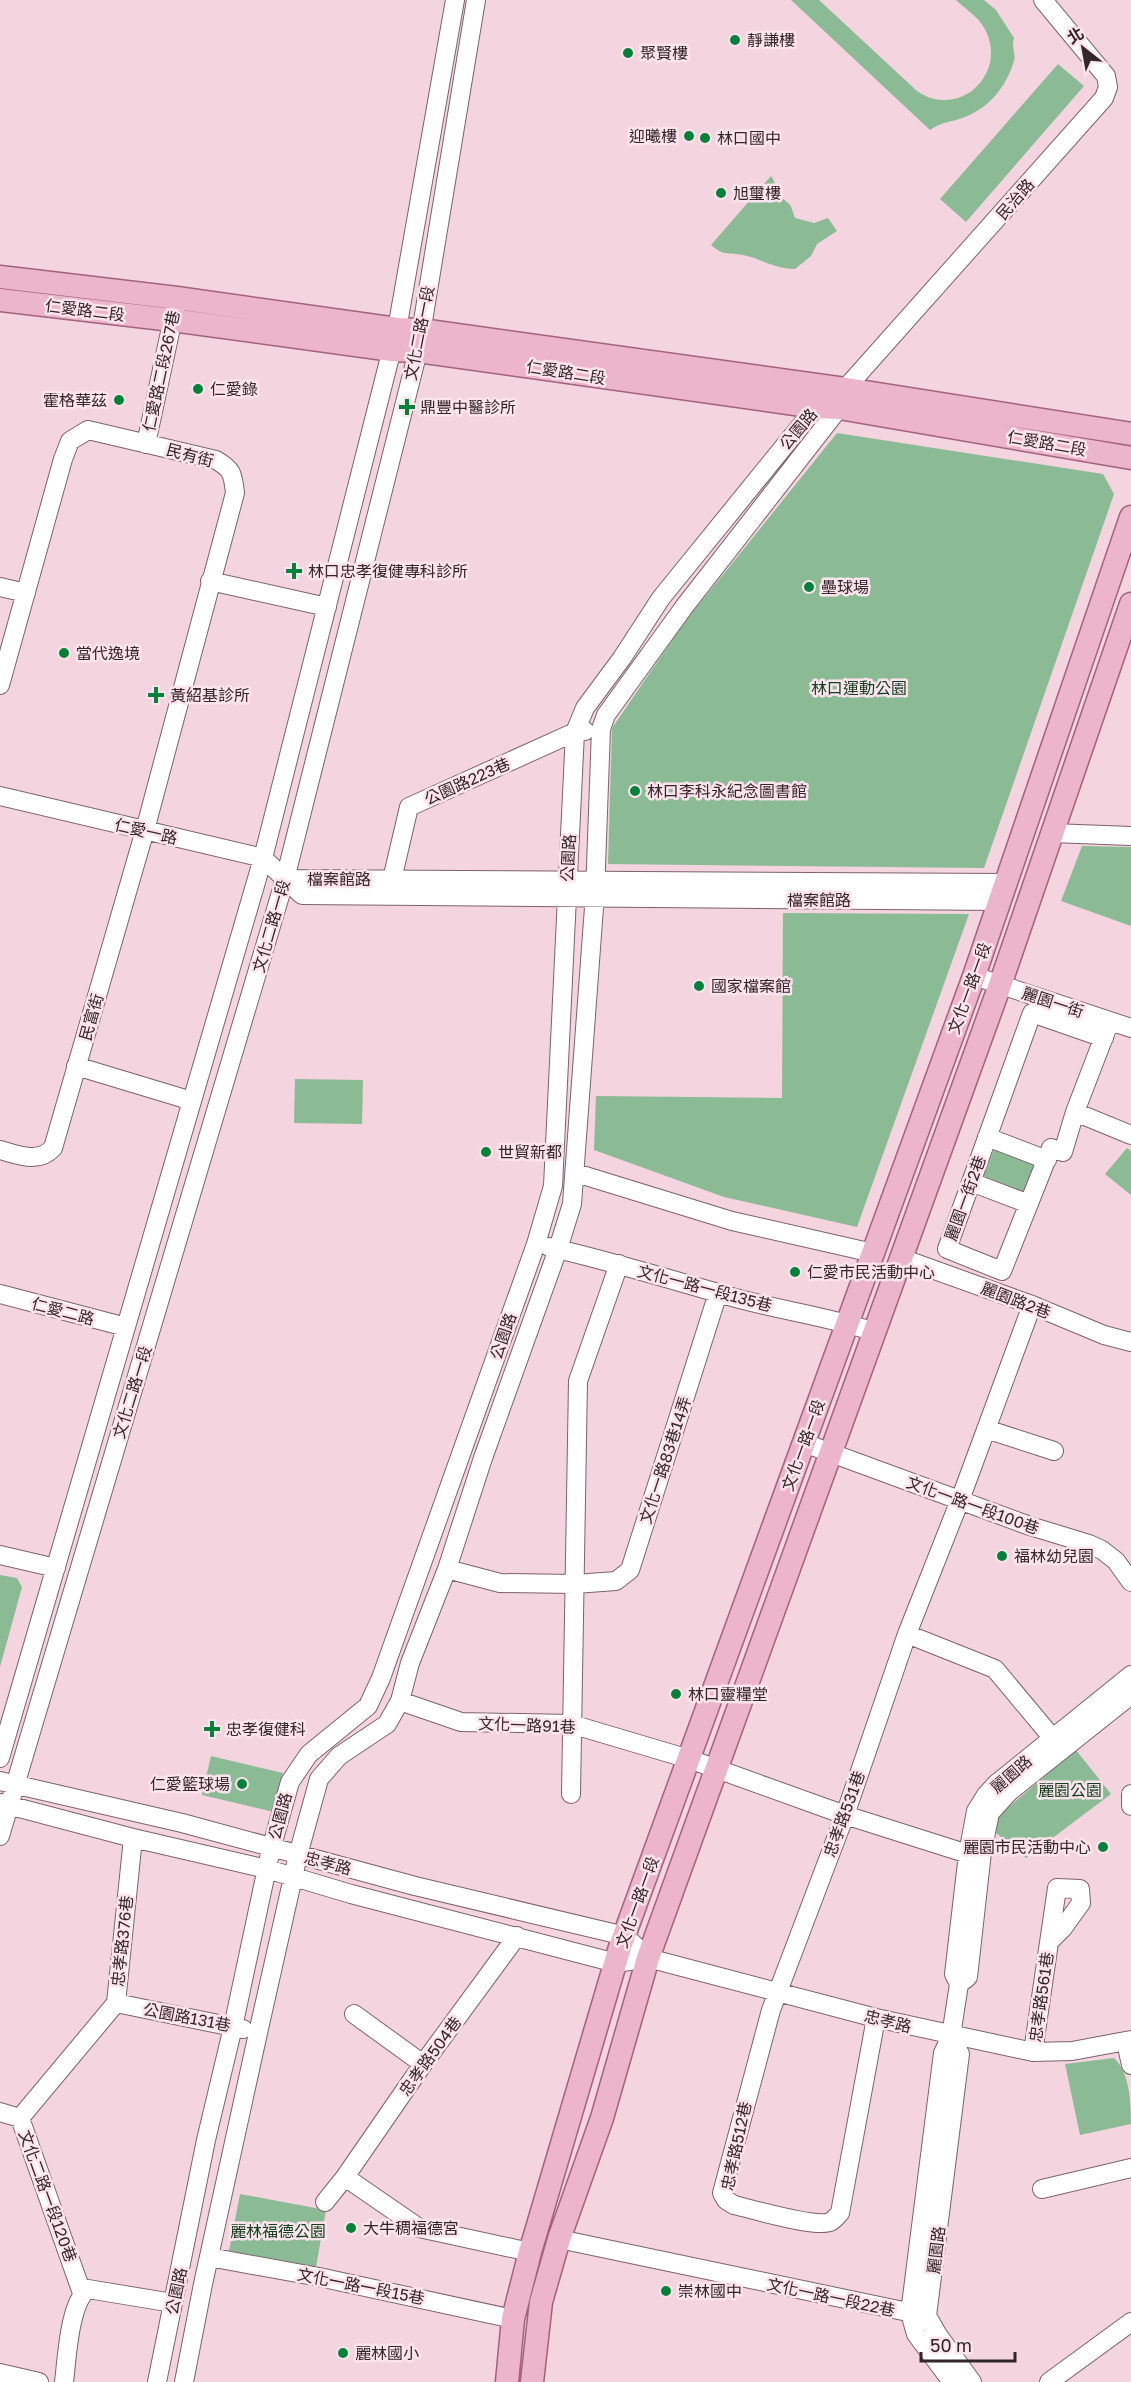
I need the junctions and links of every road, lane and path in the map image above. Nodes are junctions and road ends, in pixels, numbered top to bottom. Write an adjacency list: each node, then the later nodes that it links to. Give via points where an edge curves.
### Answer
1 (454, 0): 7 (street, 文化二路一段)
2 (476, 0): 8 (street, 文化二路一段)
3 (1043, 0): 9 (street, 民治路, via 1106,76 1104,98)
4 (0, 277): 6 (main road, 仁愛路二段)
5 (0, 300): 6 (main road, 仁愛路二段)
6 (175, 309): 7 (main road, 仁愛路二段); 12 (street, 仁愛路二段267巷)
7 (395, 340): 8 (main road, 仁愛路二段); 22 (street, 文化二路一段)
8 (419, 340): 9 (main road, 仁愛路二段); 10 (main road, 仁愛路二段); 32 (street, 文化二路一段)
9 (842, 398): 10 (main road, 仁愛路二段); 11 (main road, 仁愛路二段); 14 (main road, 仁愛路二段); 15 (street, 公園路)
10 (816, 407): 13 (street, 公園路)
11 (1131, 434)
12 (146, 444): 17 (street, 民有街, via 216,460 228,467 234,478 235,493); 19 (street, 民有街, via 88,430 70,441)
13 (777, 455): 15 (street); 20 (street, 公園路)
14 (1131, 458)
15 (793, 466): 23 (street, 公園路)
16 (1131, 517): 36 (main road, 文化一路一段)
17 (210, 581): 22 (street); 28 (street, 民有街)
18 (0, 587): 19 (street)
19 (26, 593): 24 (street, 民有街)
20 (661, 598): 23 (street); 26 (street, 公園路, via 585,708)
21 (1131, 604): 29 (main road, 文化一路一段)
22 (327, 607): 31 (street, 文化二路一段)
23 (682, 611): 25 (street, 公園路, via 606,716)
24 (0, 685)
25 (601, 729): 26 (street); 35 (street, 公園路)
26 (575, 732): 33 (street, 公園路223巷, via 409,807); 34 (street, 公園路)
27 (0, 796): 28 (street, 仁愛一路)
28 (144, 830): 31 (street, 仁愛一路); 41 (street, 民富街)
29 (1052, 833): 30 (street); 38 (main road, 文化一路一段)
30 (1131, 836)
31 (263, 858): 32 (street); 42 (street, 文化二路一段)
32 (285, 879): 33 (street, 檔案館路, via 302,895); 90 (street, 文化二路一段)
33 (390, 887): 34 (street, 檔案館路)
34 (566, 889): 35 (street, 檔案館路); 50 (street, 公園路)
35 (595, 889): 36 (street, 檔案館路); 48 (street, 公園路)
36 (1003, 892): 37 (main road, 文化一路一段)
37 (974, 976): 38 (street, 麗園一街); 55 (main road, 文化一路一段)
38 (1000, 985): 40 (street, 麗園一街); 56 (main road, 文化一路一段)
39 (1131, 1028): 40 (street, 麗園一街)
40 (1107, 1030): 43 (street); 45 (street, 麗園一街2巷, via 1032,1013)
41 (76, 1066): 42 (street); 46 (street, 民富街, via 53,1148 47,1155 37,1158)
42 (192, 1101): 62 (street, 文化二路一段)
43 (1075, 1112): 44 (street); 47 (street, via 1063,1152 1051,1148)
44 (1131, 1135)
45 (987, 1137): 47 (street); 49 (street, 麗園一街2巷)
46 (0, 1150)
47 (1047, 1160): 52 (street, 麗園一街2巷)
48 (576, 1173): 51 (street, 公園路); 55 (street, via 732,1221)
49 (971, 1182): 52 (street); 52 (street, 麗園一街2巷, via 947,1249 1002,1271)
50 (553, 1186): 51 (street); 53 (street, 公園路)
51 (574, 1192): 54 (street, 公園路)
52 (1029, 1204)
53 (536, 1244): 54 (street, 文化一路一段135巷); 69 (street, 公園路)
54 (558, 1249): 57 (street, 文化一路一段135巷); 70 (street, 公園路)
55 (873, 1253): 61 (main road, 文化一路一段)
56 (901, 1258): 60 (street, 麗園路2巷); 63 (main road, 文化一路一段)
57 (619, 1264): 58 (street, 文化一路一段135巷); 76 (street, via 578,1381)
58 (718, 1293): 61 (street, 文化一路一段135巷); 76 (street, 文化一路83巷14弄, via 630,1570 616,1581)
59 (0, 1294): 62 (street, 仁愛二路)
60 (1032, 1305): 64 (street, 麗園路2巷); 65 (street, 忠孝路531巷)
61 (848, 1323): 63 (street, 文化一路一段135巷); 66 (main road, 文化一路一段)
62 (126, 1327): 73 (street, 文化二路一段)
63 (874, 1332): 68 (main road, 文化一路一段)
64 (1131, 1342)
65 (986, 1430): 67 (street); 71 (street, 忠孝路531巷)
66 (804, 1443): 68 (street, 文化一路一段100巷); 86 (main road, 文化一路一段)
67 (1054, 1452)
68 (831, 1454): 71 (street, 文化一路一段100巷); 87 (main road, 文化一路一段)
69 (459, 1460): 70 (street); 78 (street, 公園路)
70 (481, 1466): 74 (street, 公園路)
71 (960, 1500): 75 (street, 文化一路一段100巷, via 1102,1550); 77 (street, 忠孝路531巷)
72 (0, 1555): 73 (street)
73 (56, 1568): 85 (street, 文化二路一段)
74 (447, 1569): 76 (street, 文化一路83巷14弄, via 501,1583); 80 (street, 公園路)
75 (1131, 1582)
76 (575, 1584): 83 (street)
77 (907, 1634): 84 (street, via 995,1669); 95 (street, 忠孝路531巷)
78 (382, 1674): 80 (street); 88 (street, 公園路, via 368,1706 309,1754)
79 (1131, 1675): 84 (street, 麗園路)
80 (405, 1682): 82 (street, 公園路)
81 (1131, 1695): 84 (street, 麗園路)
82 (400, 1701): 83 (street, 文化一路91巷, via 461,1722); 89 (street, 公園路, via 387,1724 339,1756)
83 (571, 1724): 86 (street, 文化一路91巷); 91 (street)
84 (1058, 1744): 99 (street, 麗園路, via 986,1795 976,1811); 110 (street, 麗園路, via 990,1813 968,1977)
85 (0, 1758)
86 (689, 1759): 87 (street, 文化一路91巷); 106 (main road, 文化一路一段)
87 (716, 1770): 95 (street, 文化一路91巷); 108 (main road, 文化一路一段)
88 (296, 1772): 89 (street); 98 (street, 公園路)
89 (319, 1779): 100 (street, 公園路)
90 (7, 1783): 93 (street, 文化二路一段); 98 (street, 忠孝路)
91 (571, 1794)
92 (1131, 1794): 94 (street)
93 (4, 1804): 96 (street, 文化二路一段); 97 (street, 忠孝路)
94 (1131, 1806)
95 (845, 1815): 99 (street, 文化一路91巷); 111 (street, 忠孝路531巷)
96 (0, 1836)
97 (133, 1838): 101 (street, 忠孝路); 112 (street, 忠孝路376巷)
98 (271, 1849): 100 (street, 忠孝路); 101 (street, 公園路)
99 (968, 1854): 110 (street, 麗園路, via 954,1974)
100 (298, 1855): 102 (street, 公園路); 106 (street, 忠孝路)
101 (267, 1869): 102 (street, 忠孝路); 103 (street, 公園路)
102 (294, 1876): 104 (street, 公園路); 105 (street, 忠孝路)
103 (260, 1902): 104 (street); 115 (street, 公園路)
104 (286, 1908): 116 (street, 公園路)
105 (517, 1936): 109 (street, 忠孝路); 120 (street, 忠孝路504巷)
106 (625, 1936): 108 (street, 忠孝路); 109 (main road, 文化一路一段)
107 (1049, 1942): 119 (street, 忠孝路561巷)
108 (648, 1958): 109 (street, 忠孝路); 111 (street, 忠孝路); 128 (main road, 文化一路一段, via 602,2118)
109 (616, 1963): 129 (main road, 文化一路一段)
110 (959, 1984): 117 (street, 麗園路)
111 (777, 1993): 114 (street, 忠孝路); 114 (street, 忠孝路512巷, via 722,2193 734,2205 823,2224 832,2222 840,2212)
112 (116, 2003): 115 (street, 公園路131巷); 123 (street, 忠孝路376巷)
113 (354, 2014): 120 (street)
114 (876, 2018): 117 (street, 忠孝路)
115 (233, 2027): 116 (street, 公園路131巷); 132 (street, 公園路)
116 (258, 2033): 130 (street, 公園路)
117 (951, 2036): 119 (street, 忠孝路); 133 (street, 麗園路, via 960,2054)
118 (1129, 2041): 119 (street, 忠孝路, via 1072,2051); 121 (street)
119 (1033, 2052)
120 (423, 2064): 125 (street, 忠孝路504巷)
121 (1131, 2065)
122 (0, 2112): 123 (street, 文化二路一段120巷)
123 (20, 2118): 131 (street, 文化二路一段120巷)
124 (1131, 2168): 126 (street)
125 (345, 2177): 127 (street, 忠孝路504巷); 129 (street, via 419,2228)
126 (1042, 2189)
127 (325, 2202)
128 (559, 2239): 133 (street, 文化一路一段22巷); 143 (main road, 文化一路一段, via 541,2302)
129 (530, 2252): 135 (main road, 文化一路一段)
130 (209, 2257): 135 (street, 文化一路一段15巷, via 319,2277); 140 (street, 公園路)
131 (82, 2293): 132 (street, via 88,2289); 138 (street, via 74,2314)
132 (173, 2303): 139 (street, 公園路)
133 (918, 2314): 144 (street, 麗園路, via 916,2334); 145 (street)
134 (1131, 2322): 146 (street)
135 (512, 2328): 141 (street); 142 (main road, 文化一路一段)
136 (0, 2373): 137 (street)
137 (39, 2382)
138 (63, 2382)
139 (157, 2382)
140 (184, 2382)
141 (499, 2382)
142 (507, 2382)
143 (532, 2382)
144 (952, 2382)
145 (972, 2382)
146 (1049, 2382)

